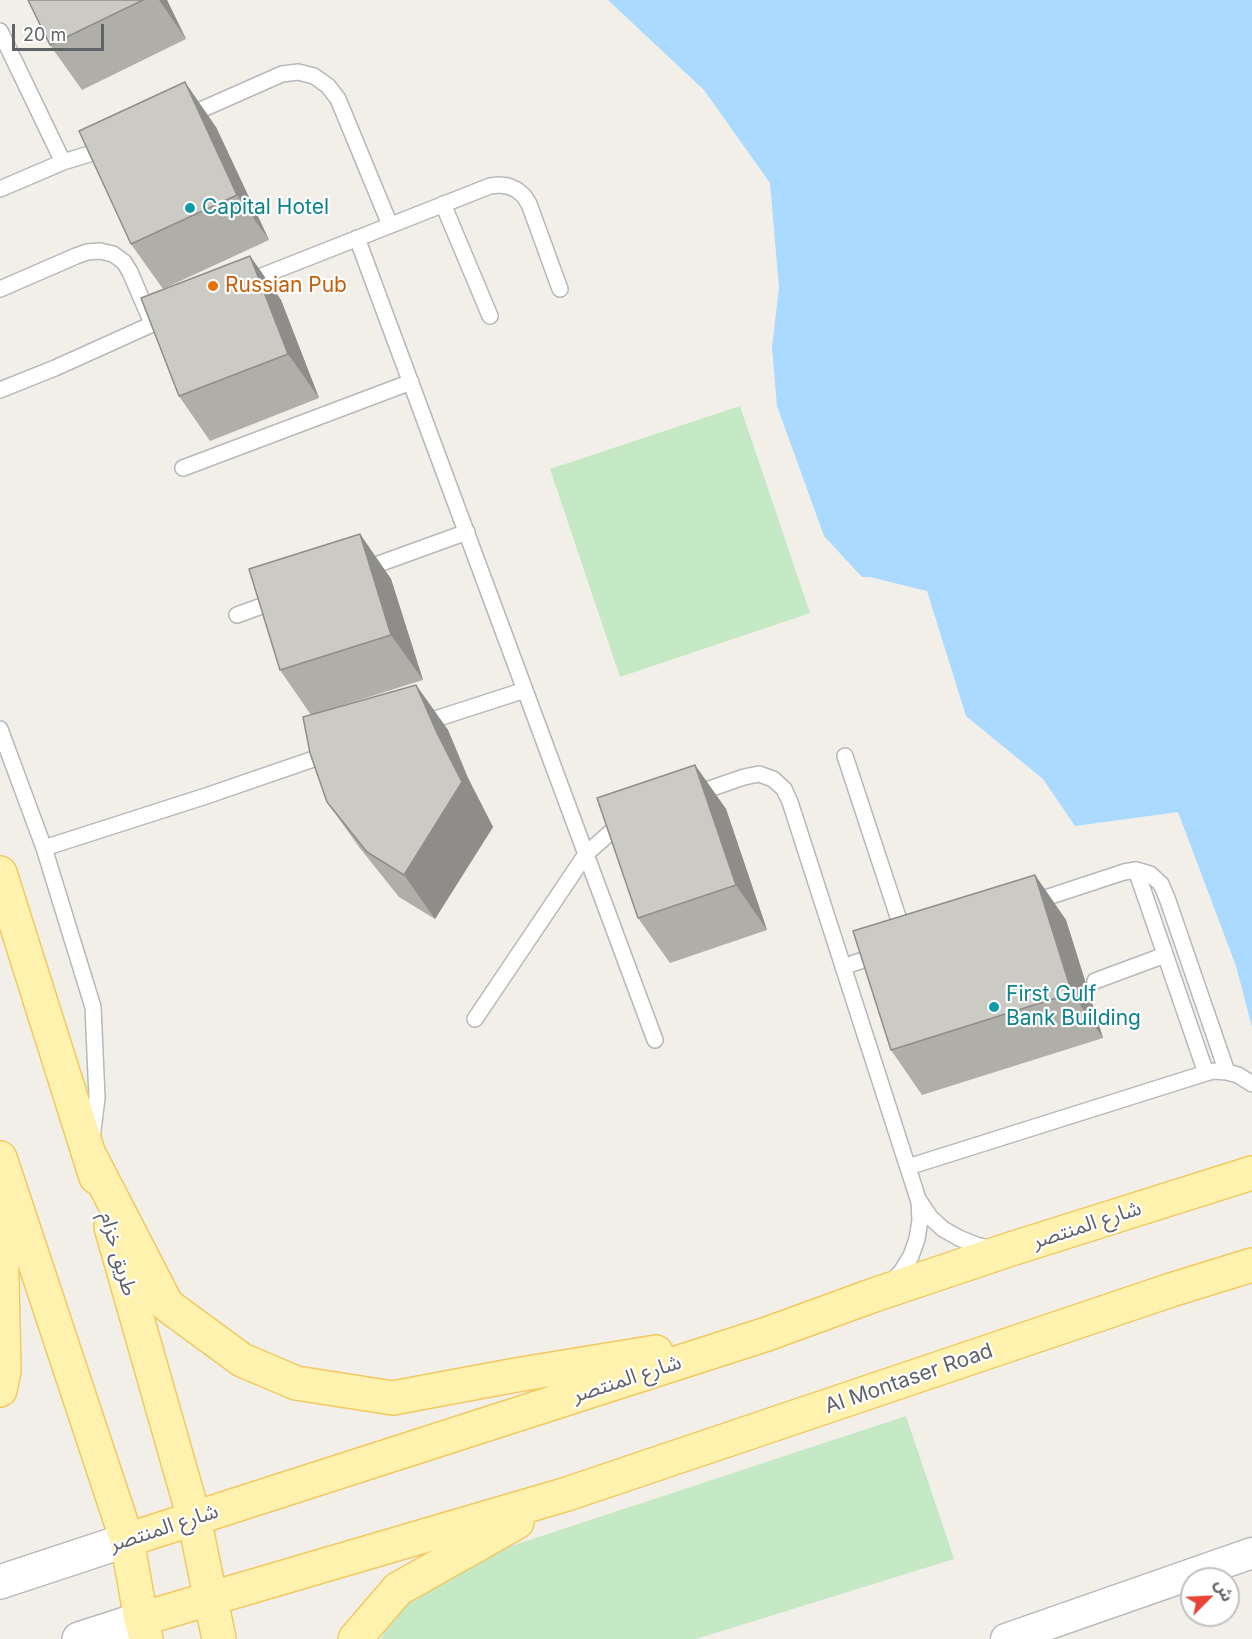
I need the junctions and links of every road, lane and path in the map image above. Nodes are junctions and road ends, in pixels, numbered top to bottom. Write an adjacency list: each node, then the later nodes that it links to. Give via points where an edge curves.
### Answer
1 (0, 31): 4 (lane)
2 (171, 124): 7 (lane, via 282,74 314,76 338,99)
3 (118, 146): 4 (lane)
4 (63, 162): 5 (lane)
5 (0, 189)
6 (443, 204): 7 (lane); 10 (lane, via 490,186 517,190 529,204); 13 (lane)
7 (390, 225): 8 (lane)
8 (357, 238): 9 (lane); 15 (lane)
9 (233, 287)
10 (560, 289)
11 (0, 290): 14 (lane, via 75,256 100,251 124,262)
12 (183, 310): 14 (lane)
13 (490, 316)
14 (152, 325): 16 (lane)
15 (411, 382): 17 (lane); 18 (lane)
16 (0, 390)
17 (183, 468)
18 (467, 532): 19 (lane); 22 (lane)
19 (346, 576)
20 (291, 595): 21 (lane)
21 (237, 615)
22 (525, 690): 24 (lane); 30 (lane)
23 (0, 729): 29 (lane)
24 (403, 729)
25 (347, 747): 29 (lane)
26 (845, 756): 35 (lane, via 913,943)
27 (680, 799): 35 (lane, via 759,774 784,789)
28 (639, 815): 30 (lane, via 612,831)
29 (44, 848): 42 (lane, via 93,1007 97,1098)
30 (586, 854): 37 (lane); 38 (lane)
31 (1136, 870): 33 (lane); 34 (lane); 39 (lane, via 1150,874 1161,884)
32 (0, 873): 42 (main road, طريق خزام)
33 (1015, 908)
34 (1165, 955): 36 (lane); 40 (lane)
35 (843, 967): 45 (lane)
36 (1095, 981)
37 (475, 1019)
38 (655, 1040)
39 (1227, 1072): 40 (lane); 41 (lane)
40 (1206, 1073): 45 (lane)
41 (1252, 1084)
42 (90, 1156): 51 (main road, via 167,1305 242,1360 296,1383 393,1398); 54 (main road, طريق خزام)
43 (0, 1158): 55 (main road)
44 (0, 1167): 52 (main road, via 4,1371)
45 (908, 1167): 47 (lane)
46 (1252, 1173): 48 (main road, شارع المنتصر)
47 (919, 1202): 48 (lane, via 943,1229 959,1238 993,1249); 50 (lane, via 920,1220 911,1256 901,1272)
48 (1011, 1249): 50 (main road, شارع المنتصر)
49 (1252, 1265): 53 (main road, Al Montaser Road)
50 (874, 1295): 51 (main road, شارع المنتصر)
51 (767, 1334): 54 (main road, شارع المنتصر)
52 (0, 1390)
53 (567, 1494): 58 (main road); 63 (main road, via 398,1589)
54 (194, 1518): 55 (main road, شارع المنتصر); 58 (main road, طريق خزام)
55 (127, 1540): 57 (street, شارع المنتصر); 59 (main road)
56 (1252, 1553): 60 (street)
57 (0, 1581)
58 (210, 1598): 59 (main road); 62 (main road, طريق خزام)
59 (143, 1629): 61 (street)
60 (1014, 1638)
61 (79, 1639)
62 (219, 1639)
63 (355, 1639)

